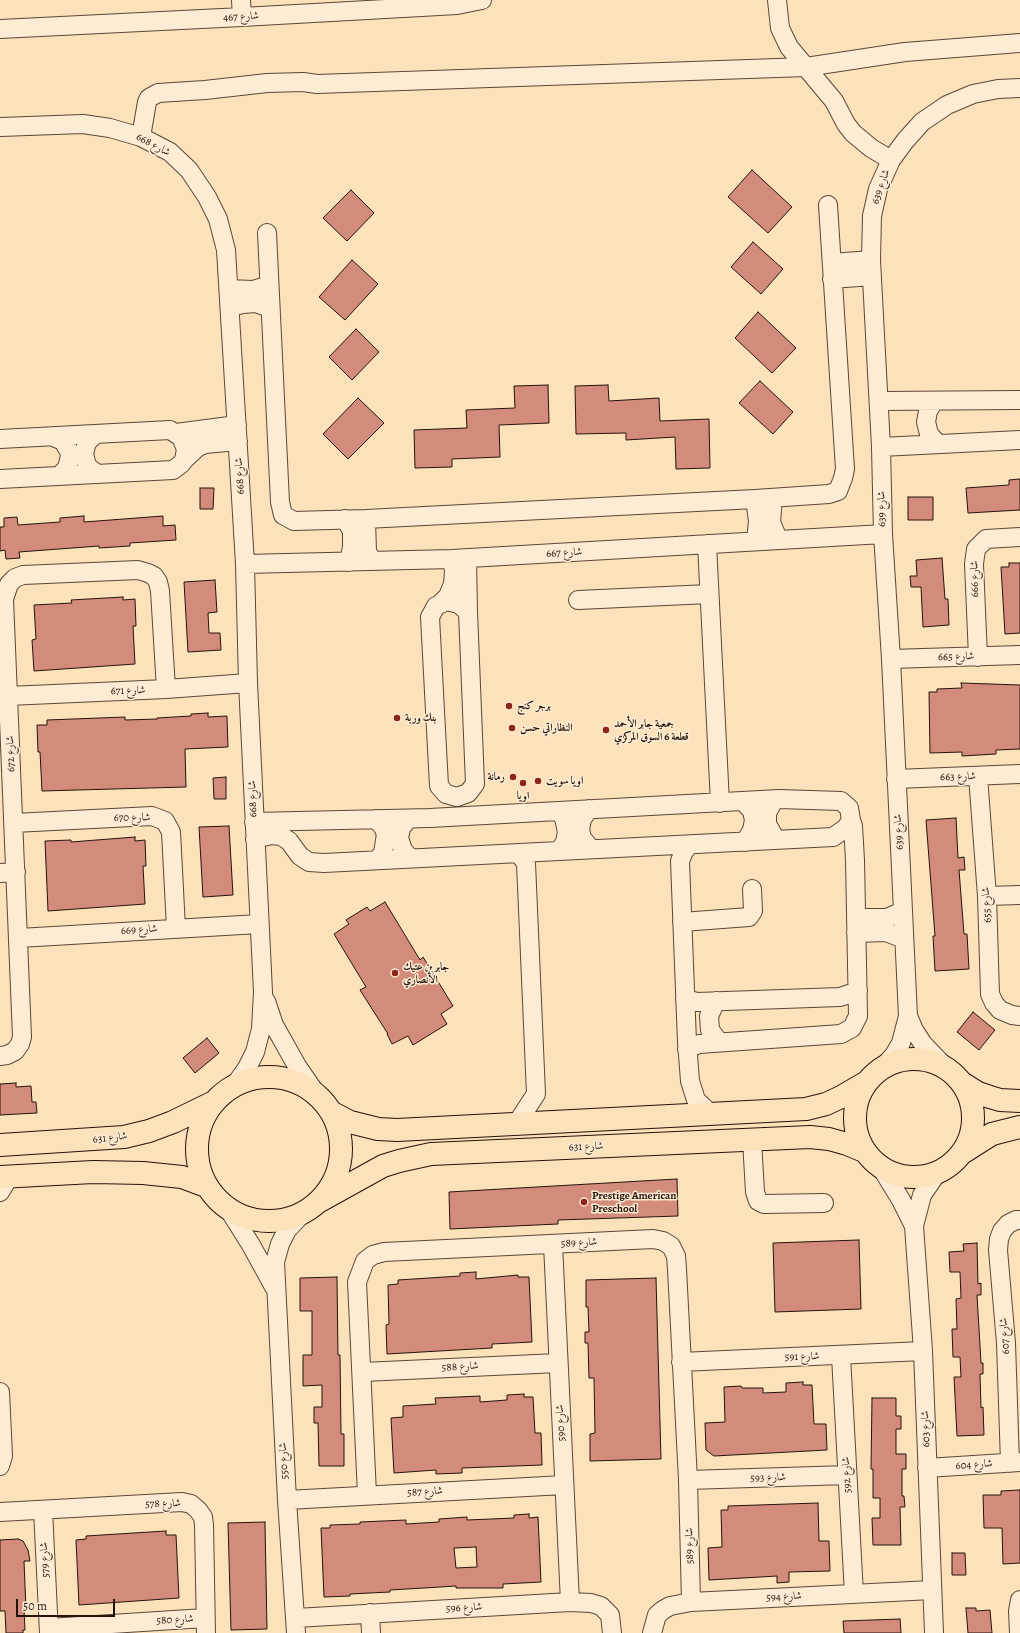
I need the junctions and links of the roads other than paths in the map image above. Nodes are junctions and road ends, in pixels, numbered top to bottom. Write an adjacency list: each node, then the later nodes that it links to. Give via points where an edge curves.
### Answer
1 (482, 0): 3 (street, شارع 467, via 458,5)
2 (777, 0): 6 (street, via 778,18 784,38)
3 (242, 9): 4 (street, شارع 467)
4 (0, 29)
5 (1020, 43): 6 (street, via 905,52)
6 (806, 67): 9 (street, via 317,84 267,83 158,93 147,102); 10 (street, via 834,101 853,133)
7 (1020, 88): 10 (street, شارع 639, via 973,94 946,105 922,122)
8 (0, 127): 9 (street, شارع 668, via 83,124 110,128)
9 (141, 137): 16 (street, شارع 668, via 170,152 189,170 207,198 218,219 226,250)
10 (891, 160): 13 (street, شارع 639, via 878,189 872,216)
11 (828, 205): 14 (street)
12 (267, 233): 15 (street)
13 (871, 268): 14 (street); 19 (street, شارع 639)
14 (832, 271): 34 (street, via 844,469 841,486 838,491 828,494)
15 (269, 285): 16 (street, via 253,290); 18 (street)
16 (229, 289): 17 (street, شارع 668)
17 (230, 307): 18 (street, via 256,303); 23 (street, شارع 668)
18 (270, 308): 36 (street, via 280,502 283,515 294,521)
19 (879, 401): 20 (street); 29 (street, شارع 639)
20 (934, 401): 21 (street); 28 (street, via 928,410 926,422 930,434)
21 (1016, 402)
22 (176, 433): 23 (street); 24 (street, via 170,430); 30 (street, via 185,443)
23 (238, 433): 30 (street, via 198,447); 46 (street, شارع 668)
24 (96, 434): 25 (street); 31 (street, via 87,442 84,454 87,466)
25 (53, 436): 26 (street); 32 (street, via 63,441 70,456 67,468)
26 (0, 439)
27 (1018, 440): 28 (street)
28 (938, 444): 29 (street)
29 (881, 446): 38 (street, شارع 639)
30 (184, 460): 31 (street, via 173,470)
31 (97, 474): 32 (street)
32 (58, 476): 33 (street)
33 (0, 479)
34 (773, 498): 35 (street); 40 (street, via 771,522)
35 (755, 499): 37 (street); 41 (street, via 758,522)
36 (345, 519): 37 (street); 45 (street, via 352,531)
37 (366, 519): 44 (street, via 367,552)
38 (882, 534): 40 (street, شارع 667); 53 (street, شارع 639)
39 (1020, 537): 52 (street, شارع 666, via 986,539 976,549 974,564)
40 (778, 539): 41 (street, شارع 667)
41 (756, 541): 42 (street, شارع 667)
42 (707, 544): 43 (street, شارع 667); 47 (street)
43 (460, 558): 44 (street, شارع 667); 49 (street, via 454,571 453,584); 50 (street)
44 (373, 561): 45 (street, شارع 667)
45 (349, 562): 46 (street, شارع 667)
46 (244, 564): 54 (street, شارع 668)
47 (709, 594): 48 (street); 64 (street)
48 (578, 600)
49 (442, 603): 50 (street, via 453,602); 61 (street, via 432,611 430,617)
50 (468, 612): 60 (street)
51 (1020, 655): 52 (street, شارع 665)
52 (978, 657): 53 (street, شارع 665)
53 (891, 659): 59 (street, شارع 639)
54 (248, 683): 55 (street, شارع 671); 74 (street, شارع 668)
55 (166, 690): 56 (street, شارع 671); 56 (street, شارع 672, via 158,582 154,576 138,570 23,575 15,578 9,584 4,599)
56 (8, 696): 73 (street, شارع 672)
57 (1020, 774): 58 (street, شارع 663)
58 (978, 776): 59 (street, شارع 663); 89 (street, شارع 655)
59 (896, 779): 90 (street, شارع 639)
60 (475, 784): 61 (street, via 468,793 457,797 446,794); 67 (street, via 476,804)
61 (438, 786): 69 (street, via 438,802)
62 (774, 800): 63 (street); 71 (street, via 841,801 849,808); 76 (street, via 767,812 766,824)
63 (744, 801): 64 (street); 77 (street, via 752,811 754,820)
64 (720, 803): 65 (street)
65 (589, 810): 66 (street); 80 (street, via 582,819 580,830 582,838)
66 (558, 811): 67 (street); 81 (street, via 564,818 568,832)
67 (483, 815): 69 (street)
68 (408, 818): 69 (street); 70 (street); 83 (street, via 401,828 400,838 402,850)
69 (430, 818)
70 (376, 819): 72 (street); 84 (street, via 386,834 383,853)
71 (852, 820): 75 (street); 85 (street)
72 (304, 821): 74 (street); 79 (street, via 294,839)
73 (14, 823): 86 (street, شارع 672); 94 (street, شارع 670, via 152,816 165,821 171,832)
74 (254, 830): 79 (street, via 281,836 289,841); 92 (street, شارع 668)
75 (833, 838): 76 (street); 85 (street, via 845,847)
76 (776, 840): 77 (street)
77 (745, 842): 78 (street)
78 (690, 845): 80 (street); 91 (street, via 680,861)
79 (294, 849): 84 (street, via 310,862)
80 (591, 849): 81 (street)
81 (559, 851): 82 (street)
82 (518, 853): 83 (street); 116 (street, via 526,863 536,1094)
83 (410, 858): 84 (street)
84 (377, 860)
85 (854, 860): 93 (street)
86 (8, 873): 95 (street, شارع 672)
87 (752, 889): 91 (street, via 753,911 749,917)
88 (1020, 895): 89 (street)
89 (987, 896): 102 (street, شارع 655, via 990,994 1000,1010)
90 (903, 912): 93 (street); 96 (street, شارع 639)
91 (682, 922): 99 (street)
92 (259, 924): 94 (street, شارع 669); 98 (street, شارع 668)
93 (856, 926): 96 (street, via 886,932); 97 (street)
94 (176, 928): 95 (street, شارع 669)
95 (19, 938): 105 (street, شارع 672, via 22,1037 15,1051)
96 (904, 939): 101 (street, شارع 639)
97 (858, 991): 100 (street, via 840,997); 103 (street, via 858,1016 852,1028 841,1034)
98 (263, 992): 110 (street, شارع 668, via 261,1029 247,1068); 111 (street, شارع 668, via 274,1025)
99 (685, 999): 100 (street, via 697,1002); 104 (street)
100 (716, 1001): 103 (street, via 709,1016 710,1030)
101 (908, 1016): 106 (street, شارع 639, via 901,1043); 107 (street, شارع 639, via 922,1044)
102 (1020, 1016)
103 (719, 1042): 104 (street, via 699,1044)
104 (687, 1049): 115 (street, via 690,1081 696,1100)
105 (0, 1056)
106 (884, 1066): 107 (main road, via 915,1058); 108 (main road)
107 (945, 1067): 109 (main road)
108 (865, 1083): 115 (main road, via 836,1099 806,1109); 120 (main road, via 854,1117 858,1140)
109 (962, 1083): 112 (main road, via 990,1097); 121 (main road, via 973,1111 973,1126)
110 (235, 1085): 111 (main road, via 263,1077 292,1081); 113 (main road)
111 (317, 1095): 114 (main road)
112 (1020, 1101)
113 (214, 1102): 119 (main road, شارع 631, via 173,1122 124,1138); 125 (main road, via 202,1121 197,1143 198,1165)
114 (331, 1112): 116 (main road, via 350,1122 378,1129); 127 (main road, via 340,1135 340,1159 333,1183)
115 (711, 1114): 116 (main road)
116 (517, 1124)
117 (1020, 1127): 121 (main road, via 992,1134)
118 (752, 1140): 120 (main road, شارع 631, via 810,1137 829,1139); 126 (street, via 755,1192 758,1201 764,1204); 127 (main road, شارع 631, via 431,1154 383,1166)
119 (0, 1145)
120 (864, 1151): 122 (main road)
121 (962, 1153): 123 (main road, via 951,1165)
122 (882, 1169): 123 (main road, via 909,1178); 130 (street, شارع 603)
123 (937, 1173): 130 (street, شارع 603, via 922,1195)
124 (3, 1182): 125 (main road, via 92,1172 143,1173 182,1177)
125 (206, 1186): 128 (main road)
126 (824, 1203)
127 (311, 1207): 128 (main road, شارع 631, via 280,1221 254,1220); 132 (street, شارع 550, via 286,1230 275,1262)
128 (229, 1210): 132 (street, شارع 550)
129 (1020, 1220): 133 (street, شارع 607, via 1008,1224 1002,1231 998,1250)
130 (914, 1226): 134 (street, شارع 603)
131 (553, 1244): 136 (street, شارع 589, via 653,1240 663,1241 671,1246 677,1262); 137 (street, شارع 590); 138 (street, شارع 589, via 384,1252 369,1258 365,1261 357,1282)
132 (275, 1290): 147 (street, شارع 550)
133 (1013, 1342): 140 (street, شارع 607)
134 (923, 1352): 135 (street, شارع 591); 142 (street, شارع 603)
135 (841, 1356): 136 (street, شارع 591); 143 (street, شارع 592)
136 (681, 1362): 144 (street, شارع 589)
137 (558, 1363): 138 (street, شارع 588); 145 (street, شارع 590)
138 (362, 1372): 146 (street, شارع 589)
139 (0, 1392): 141 (street, via 3,1456)
140 (1015, 1462): 142 (street, شارع 604)
141 (0, 1466)
142 (927, 1468): 150 (street, شارع 603)
143 (847, 1475): 144 (street, شارع 593); 151 (street, شارع 592)
144 (688, 1480): 154 (street, شارع 589)
145 (564, 1485): 146 (street, شارع 587); 153 (street, شارع 590)
146 (367, 1494): 147 (street, شارع 587)
147 (287, 1500): 157 (street, شارع 550)
148 (43, 1510): 149 (street, شارع 578); 156 (street, شارع 578, via 182,1502 192,1504 203,1517 204,1525); 158 (street, شارع 579)
149 (0, 1512)
150 (932, 1590): 151 (street, شارع 594); 162 (street, شارع 603)
151 (854, 1594): 154 (street, شارع 594)
152 (1020, 1600): 163 (street)
153 (570, 1602): 155 (street, شارع 596); 160 (street, شارع 596, via 591,1602 606,1610 610,1615)
154 (691, 1602): 161 (street, شارع 594, via 663,1610 657,1615)
155 (370, 1613): 157 (street, شارع 596); 159 (street)
156 (206, 1626): 158 (street, شارع 580)
157 (296, 1626)
158 (49, 1630)
159 (371, 1633)
160 (612, 1633)
161 (652, 1633)
162 (934, 1633)
163 (1019, 1633)

